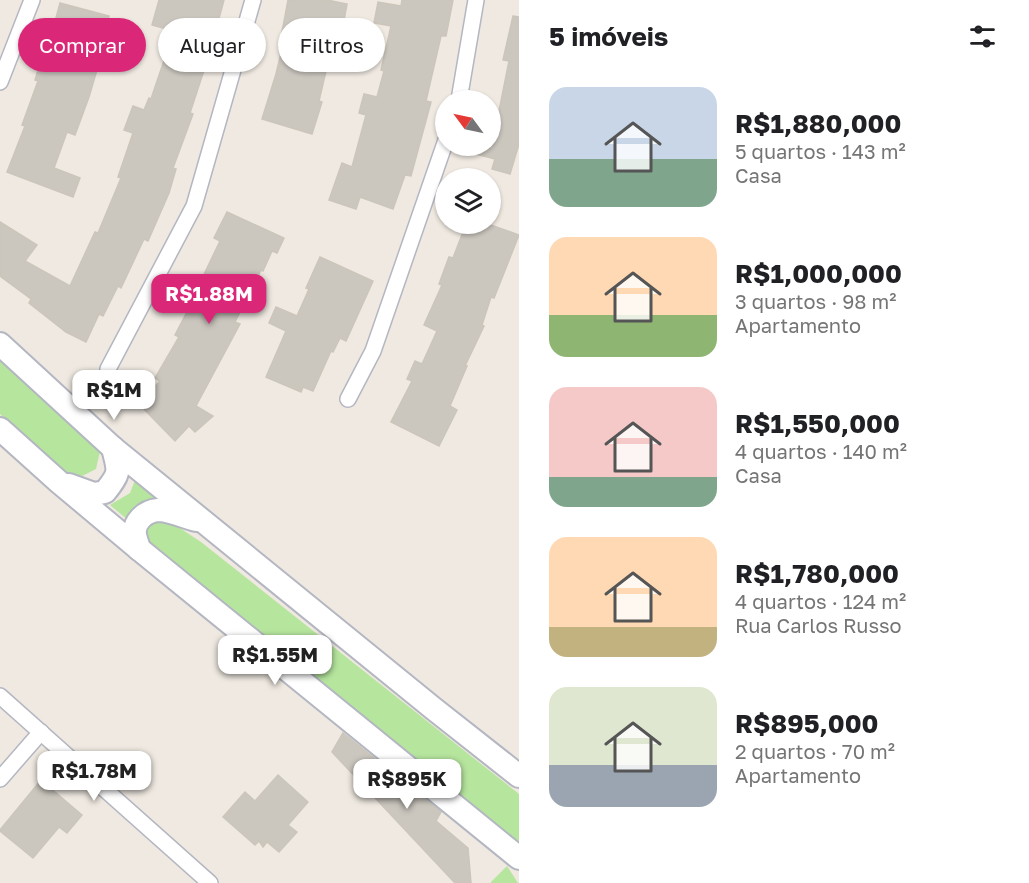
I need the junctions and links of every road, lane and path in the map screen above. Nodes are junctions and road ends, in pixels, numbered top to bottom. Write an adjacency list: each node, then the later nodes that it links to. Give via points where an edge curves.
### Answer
1 (32, 0): 4 (street)
2 (253, 0): 8 (street, via 194,206)
3 (476, 0): 5 (street)
4 (0, 82)
5 (461, 90)
6 (440, 156): 9 (street, via 373,351)
7 (0, 344): 11 (main road)
8 (108, 369)
9 (348, 399)
10 (0, 429): 12 (main road)
11 (113, 448): 12 (main road, via 118,471 105,492 94,494); 13 (main road)
12 (59, 482): 14 (main road)
13 (206, 522): 14 (main road, via 160,510 150,512 137,524); 17 (main road)
14 (139, 549): 19 (main road)
15 (0, 696): 16 (street)
16 (41, 732): 18 (street); 20 (street)
17 (519, 776)
18 (0, 779)
19 (519, 858)
20 (210, 883)

